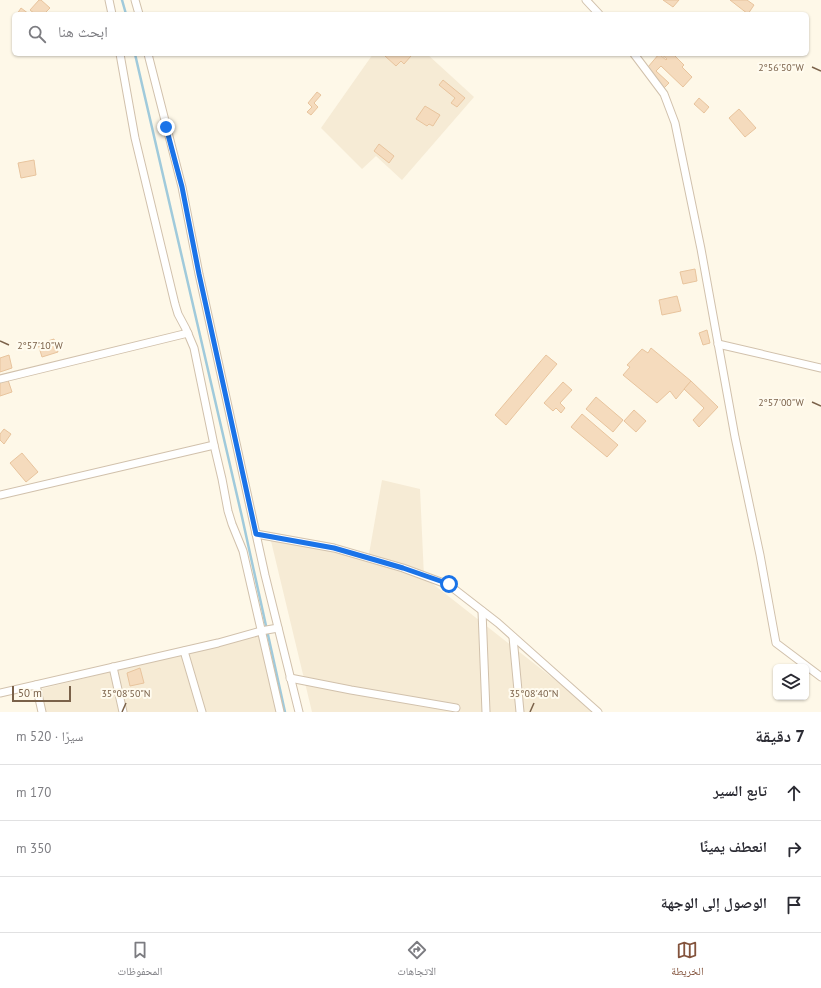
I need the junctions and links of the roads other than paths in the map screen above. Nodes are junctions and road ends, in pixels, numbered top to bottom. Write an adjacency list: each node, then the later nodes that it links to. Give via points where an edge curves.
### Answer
1 (109, 0): 4 (street)
2 (136, 0): 5 (street)
3 (586, 0): 6 (street)
4 (112, 12)
5 (139, 12)
6 (596, 12)
7 (120, 56): 10 (street, via 135,138 175,304)
8 (149, 56): 16 (street, via 182,187)
9 (636, 56): 11 (street, via 664,94 676,123)
10 (188, 333): 13 (street); 14 (street, via 194,348)
11 (718, 344): 12 (street); 23 (street, via 776,643)
12 (821, 368)
13 (0, 379)
14 (214, 445): 15 (street); 19 (street, via 228,511 243,551)
15 (0, 495)
16 (256, 534): 17 (street, via 334,548 441,581 449,584); 18 (street)
17 (482, 610): 20 (street); 33 (street)
18 (276, 628): 19 (street); 24 (street)
19 (263, 630): 21 (street); 31 (street)
20 (513, 637): 34 (street); 35 (street)
21 (184, 651): 22 (street); 30 (street)
22 (113, 667): 25 (street); 29 (street)
23 (821, 677)
24 (290, 678): 27 (street); 32 (street)
25 (36, 685): 26 (street); 28 (street)
26 (0, 693)
27 (456, 708)
28 (42, 712)
29 (123, 712)
30 (202, 712)
31 (280, 712)
32 (299, 712)
33 (486, 712)
34 (520, 712)
35 (598, 712)

